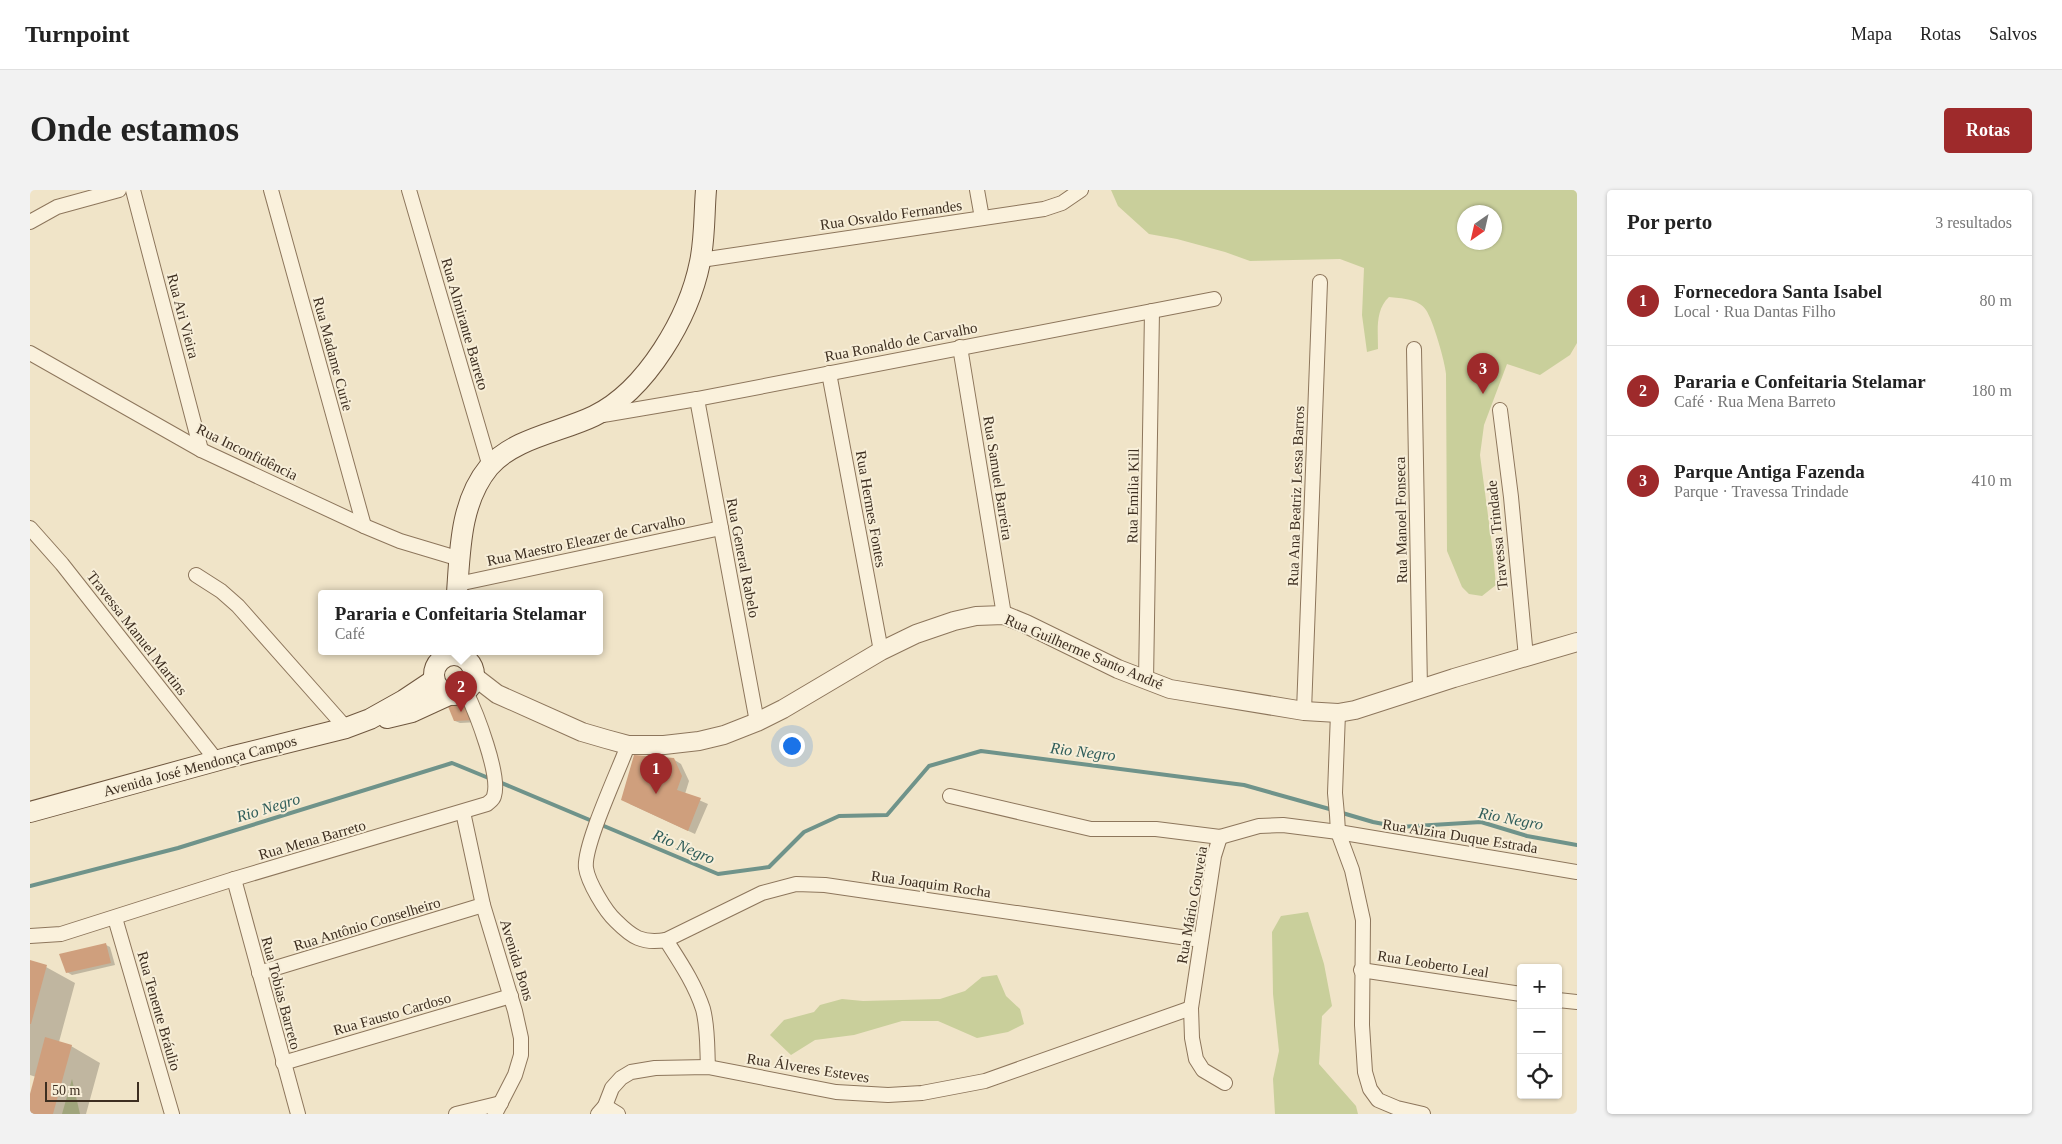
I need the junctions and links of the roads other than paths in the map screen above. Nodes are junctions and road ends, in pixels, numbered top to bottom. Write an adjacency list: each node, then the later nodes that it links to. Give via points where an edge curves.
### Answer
1 (119, 190): 9 (street, via 56,207)
2 (133, 190): 21 (street, Rua Ari Vieira)
3 (271, 190): 23 (street, Rua Madame Curie)
4 (409, 190): 22 (street, Rua Almirante Barreto)
5 (977, 190): 8 (street)
6 (1081, 190): 8 (street, Rua Osvaldo Fernandes, via 1062,203)
7 (705, 192): 10 (main road)
8 (982, 218): 10 (street, Rua Osvaldo Fernandes)
9 (30, 222)
10 (701, 260): 20 (main road, via 694,290 668,342 644,375)
11 (1320, 282): 38 (street, Rua Ana Beatriz Lessa Barros)
12 (1214, 299): 13 (street, Rua Ronaldo de Carvalho)
13 (1152, 311): 14 (street, Rua Ronaldo de Carvalho); 35 (street, Rua Emília Kill)
14 (960, 348): 17 (street, Rua Ronaldo de Carvalho); 29 (street, Rua Samuel Barreira)
15 (1414, 349): 37 (street, Rua Manoel Fonseca)
16 (30, 353): 21 (street, Rua Inconfidência)
17 (830, 373): 18 (street, Rua Ronaldo de Carvalho); 31 (street, Rua Hermes Fontes)
18 (697, 399): 20 (street, Rua Ronaldo de Carvalho); 25 (street, Rua General Rabelo)
19 (1500, 410): 33 (street, Travessa Trindade)
20 (595, 416): 22 (main road, via 524,444)
21 (201, 450): 23 (street, Rua Inconfidência)
22 (490, 467): 26 (main road, via 471,497)
23 (364, 526): 26 (street, Rua Inconfidência)
24 (30, 528): 44 (street, Travessa Manuel Martins)
25 (721, 528): 28 (street, Rua Maestro Eleazer de Carvalho); 41 (street, Rua General Rabelo)
26 (460, 559): 28 (main road)
27 (196, 575): 42 (street, via 238,606)
28 (457, 588)
29 (1004, 615): 31 (street, Rua Guilherme Santo André, via 954,621); 35 (street, Rua Guilherme Santo André)
30 (1577, 642): 33 (street, Rua Guilherme Santo André)
31 (881, 651): 41 (street, Rua Guilherme Santo André)
32 (452, 655): 34 (main road, via 435,669); 36 (main road, via 470,662 474,669)
33 (1526, 658): 37 (street, Rua Guilherme Santo André)
34 (434, 680): 36 (main road, via 437,687); 40 (main road, Avenida José Mendonça Campos)
35 (1146, 681): 38 (street, Rua Guilherme Santo André)
36 (465, 689): 40 (main road, Avenida José Mendonça Campos, via 412,712); 43 (street, Rua Guilherme Santo André, via 497,694 582,732); 47 (street, Rua Mena Barreto, via 483,733 495,787 493,800)
37 (1420, 689): 39 (street, Rua Guilherme Santo André)
38 (1304, 712): 39 (street, Rua Guilherme Santo André)
39 (1338, 713): 48 (street, Rua Leoberto Leal, via 1335,793)
40 (370, 719): 42 (main road, Avenida José Mendonça Campos)
41 (757, 722): 43 (street, Rua Guilherme Santo André, via 699,741)
42 (346, 728): 44 (main road, Avenida José Mendonça Campos)
43 (628, 745): 55 (street, via 586,855 586,867 589,880 612,917 631,936 656,942)
44 (217, 760): 46 (main road, Avenida José Mendonça Campos)
45 (950, 796): 49 (street, via 1091,829 1156,829)
46 (30, 812)
47 (463, 812): 51 (street, Rua Mena Barreto); 52 (street, Avenida Bons)
48 (1338, 832): 49 (street, Rua Mário Gouveia, via 1259,826); 50 (street, Rua Alzira Duque Estrada); 57 (street, Rua Leoberto Leal, via 1352,870 1363,920)
49 (1220, 837): 56 (street, Rua Mário Gouveia)
50 (1577, 872)
51 (234, 879): 53 (street, Rua Mena Barreto); 58 (street, Rua Tobias Barreto)
52 (483, 905): 58 (street, Rua Antônio Conselheiro); 60 (street, Avenida Bons)
53 (115, 918): 54 (street, Rua Mena Barreto, via 61,934); 69 (street, Rua Tenente Bráulio)
54 (30, 936)
55 (666, 940): 56 (street, Rua Joaquim Rocha, via 762,893 796,884 825,885); 65 (street, via 703,1010)
56 (1201, 940): 63 (street, Rua Mário Gouveia)
57 (1361, 970): 59 (street, Rua Leoberto Leal); 73 (street, via 1365,1072 1370,1089 1378,1100)
58 (259, 974): 64 (street, Rua Tobias Barreto)
59 (1517, 993)
60 (511, 996): 64 (street, Rua Fausto Cardoso); 67 (street, Avenida Bons, via 521,1038 521,1056)
61 (1562, 1000): 62 (street)
62 (1577, 1002)
63 (1191, 1008): 65 (street, Rua Álveres Esteves, via 985,1081 922,1093 836,1092); 66 (street, Rua Mário Gouveia, via 1196,1059 1203,1070)
64 (283, 1063): 70 (street, Rua Tobias Barreto)
65 (708, 1067): 68 (street, Rua Álveres Esteves, via 631,1072 612,1088)
66 (1225, 1083)
67 (498, 1108): 71 (street)
68 (602, 1110): 72 (street)
69 (172, 1114)
70 (298, 1114)
71 (456, 1114)
72 (618, 1114)
73 (1422, 1114)

